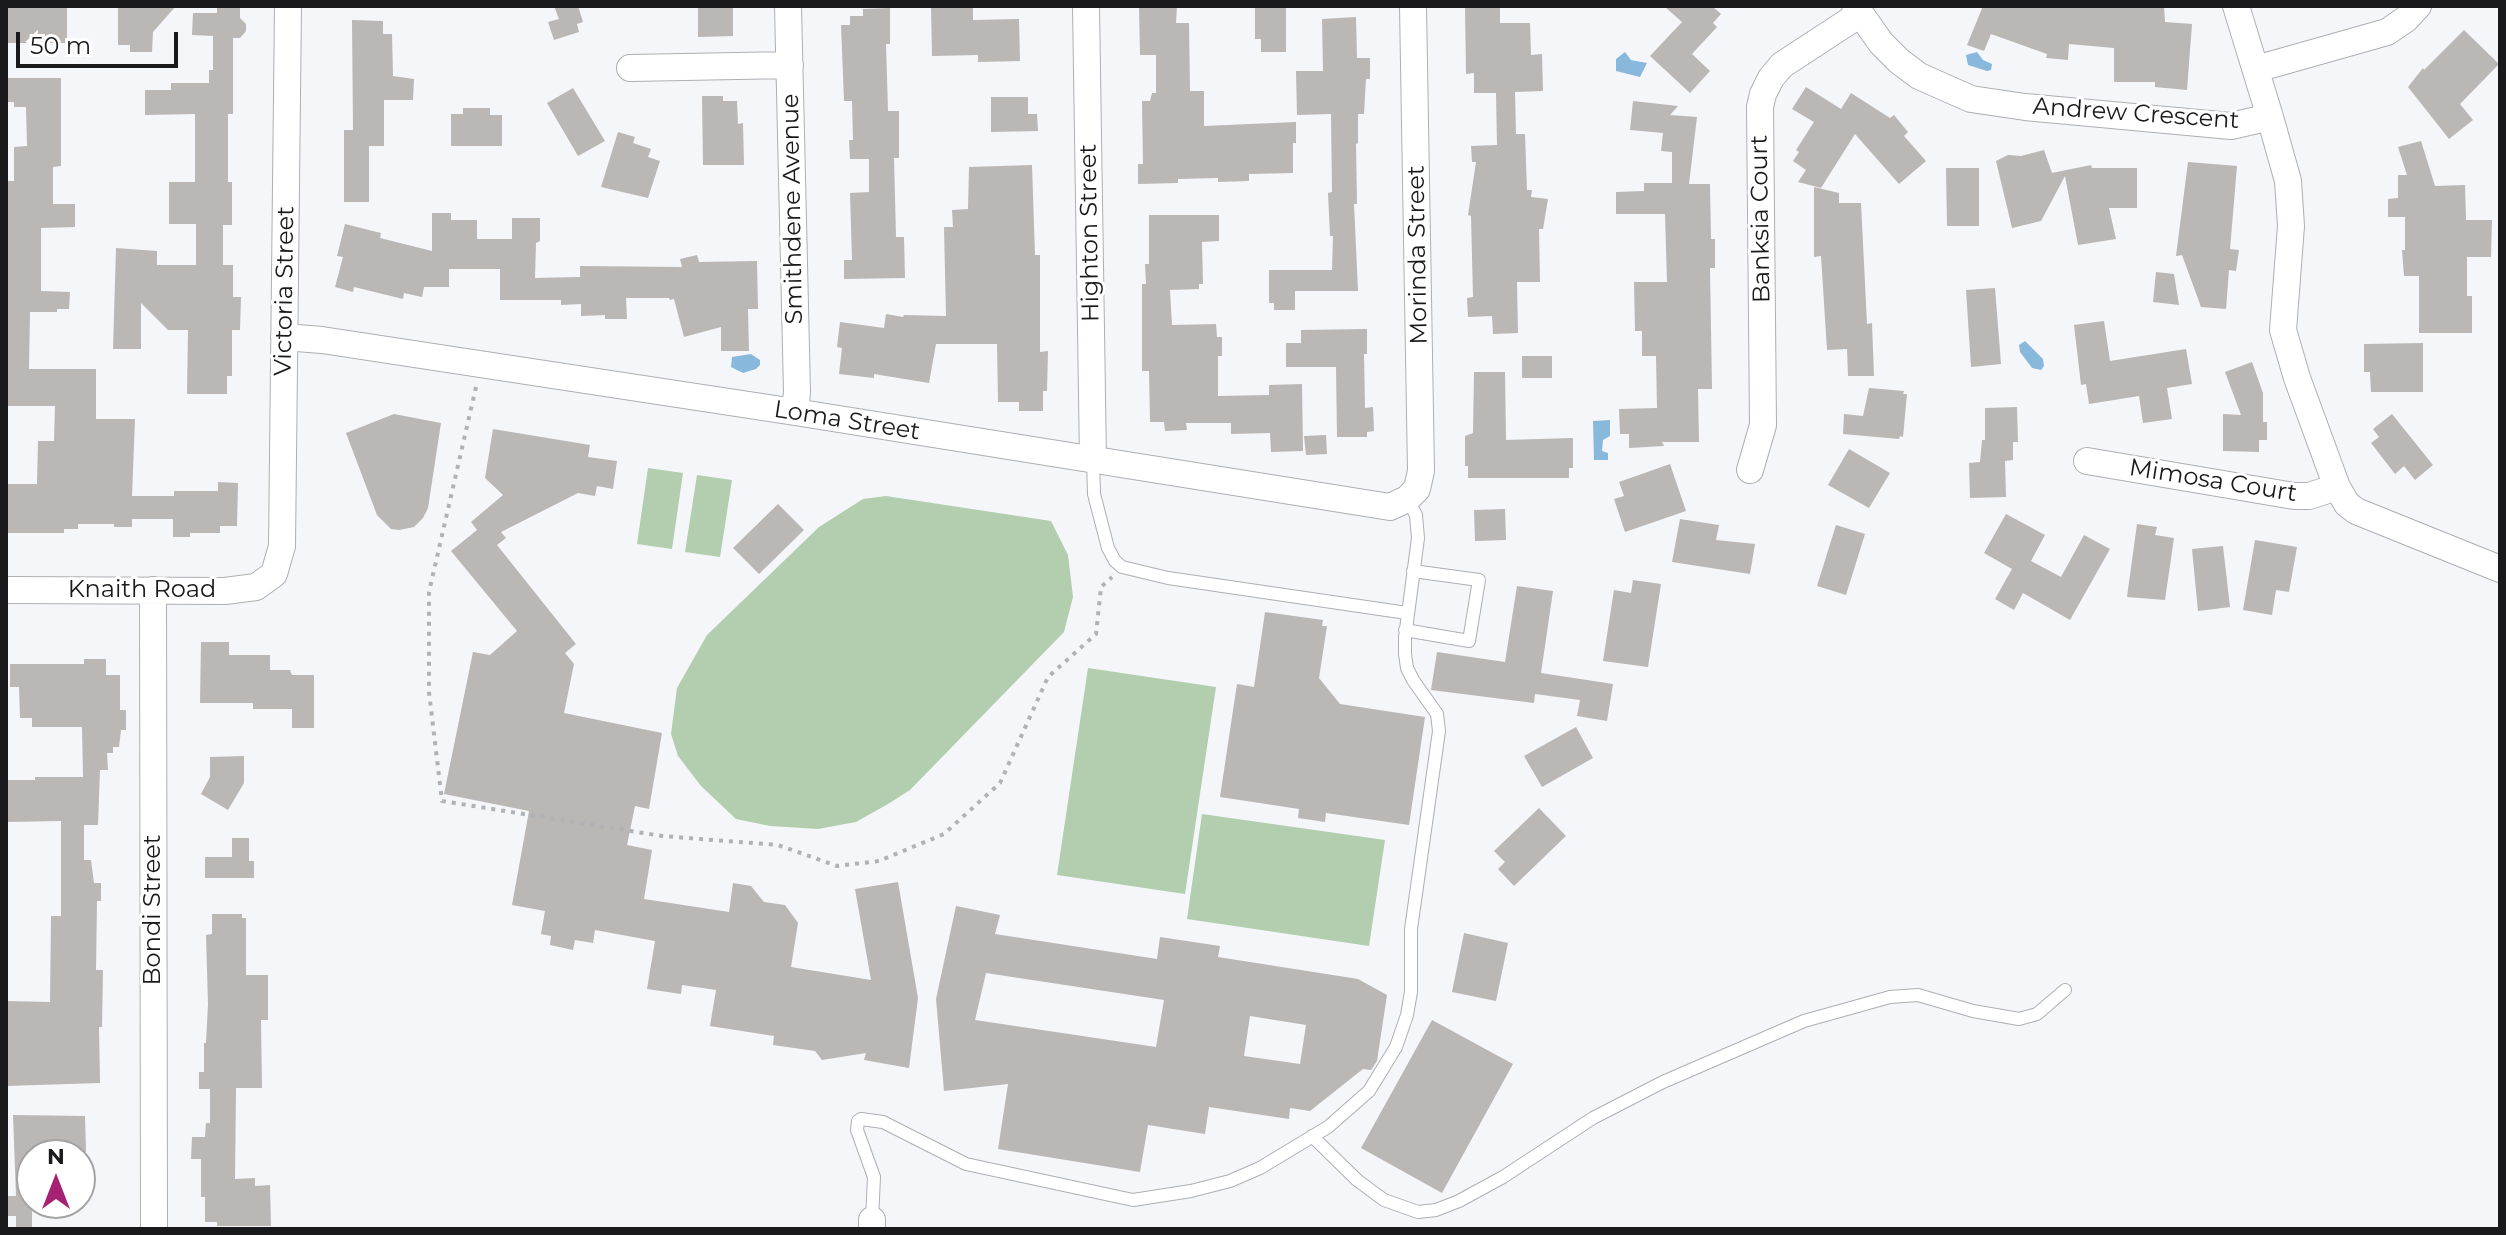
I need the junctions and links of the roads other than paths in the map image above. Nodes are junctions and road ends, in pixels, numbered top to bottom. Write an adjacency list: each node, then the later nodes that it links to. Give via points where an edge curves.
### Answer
1 (288, 6): 12 (street, Victoria Street)
2 (788, 6): 8 (street, Smithdene Avenue)
3 (1086, 6): 14 (street, Highton Street)
4 (1413, 6): 18 (street, Morinda Street, via 1421,471 1417,489)
5 (2236, 6): 10 (street)
6 (2418, 6): 10 (street, via 2387,32)
7 (1858, 10): 11 (street, Andrew Crescent, via 1899,61 1971,99 2231,126); 16 (street, Banksia Court, via 1782,65 1763,94 1763,425)
8 (790, 65): 9 (street); 13 (street, Smithdene Avenue)
9 (630, 68)
10 (2256, 69): 11 (street)
11 (2270, 117): 17 (street, Andrew Crescent, via 2288,181 2291,226 2283,330)
12 (284, 337): 13 (street, Loma Street); 21 (street, Victoria Street, via 282,546)
13 (795, 412): 14 (street, Loma Street)
14 (1093, 460): 18 (street, Loma Street, via 1378,506); 24 (lane, via 1094,494 1108,548 1122,567)
15 (2087, 461): 17 (street, Mimosa Court, via 2294,496)
16 (1750, 470)
17 (2337, 487): 19 (street, Andrew Crescent, via 2356,511)
18 (1407, 499): 20 (lane, via 1418,534)
19 (2500, 569)
20 (1413, 571): 24 (lane); 25 (lane, via 1479,580 1469,641)
21 (274, 574): 23 (street, Knaith Road, via 242,590)
22 (6, 590): 23 (street, Knaith Road)
23 (153, 590): 29 (street, Bondi Street)
24 (1407, 613): 25 (lane)
25 (1405, 630): 27 (lane, via 1407,668 1437,714 1439,731 1411,929 1407,1015 1396,1047 1369,1091)
26 (2065, 990): 27 (lane, via 2037,1014 2019,1019 1918,995 1890,997 1804,1021 1663,1082 1593,1118 1503,1177 1436,1210 1418,1212 1384,1200)
27 (1312, 1136): 28 (lane, via 1230,1181 1133,1200 966,1164 883,1122 861,1119 857,1130 874,1177)
28 (872, 1224)
29 (154, 1229)

